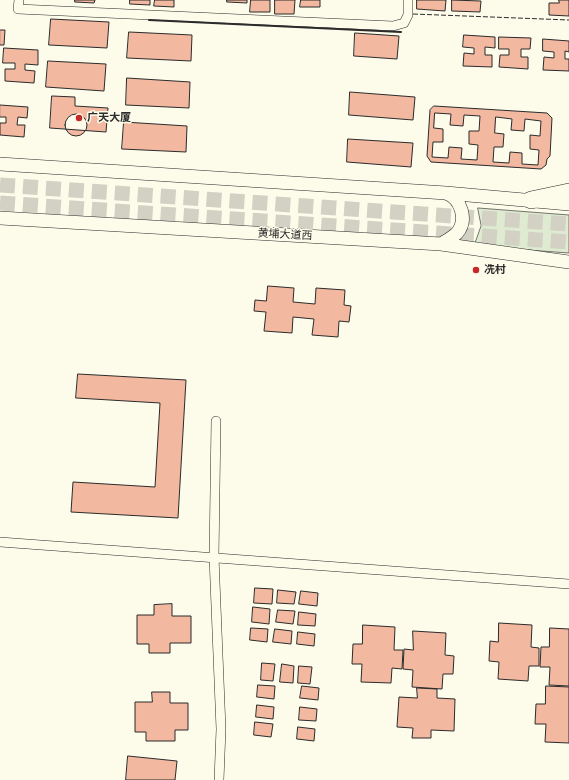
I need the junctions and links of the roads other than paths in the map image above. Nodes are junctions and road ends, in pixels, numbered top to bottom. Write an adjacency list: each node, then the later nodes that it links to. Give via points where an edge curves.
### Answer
1 (19, 0): 2 (street, via 18,9 393,26 404,23 408,15)
2 (408, 0)
3 (0, 164): 5 (main road)
4 (569, 192): 6 (highway)
5 (446, 193): 6 (main road); 9 (main road, via 459,205 462,220 457,233)
6 (531, 200): 7 (main road)
7 (569, 204)
8 (0, 218): 9 (main road, 黄埔大道西)
9 (441, 244): 10 (main road, 黄埔大道西)
10 (569, 262)
11 (216, 421): 13 (street)
12 (0, 542): 13 (street)
13 (214, 557): 14 (street); 15 (street, via 221,729)
14 (569, 584)
15 (219, 780)

